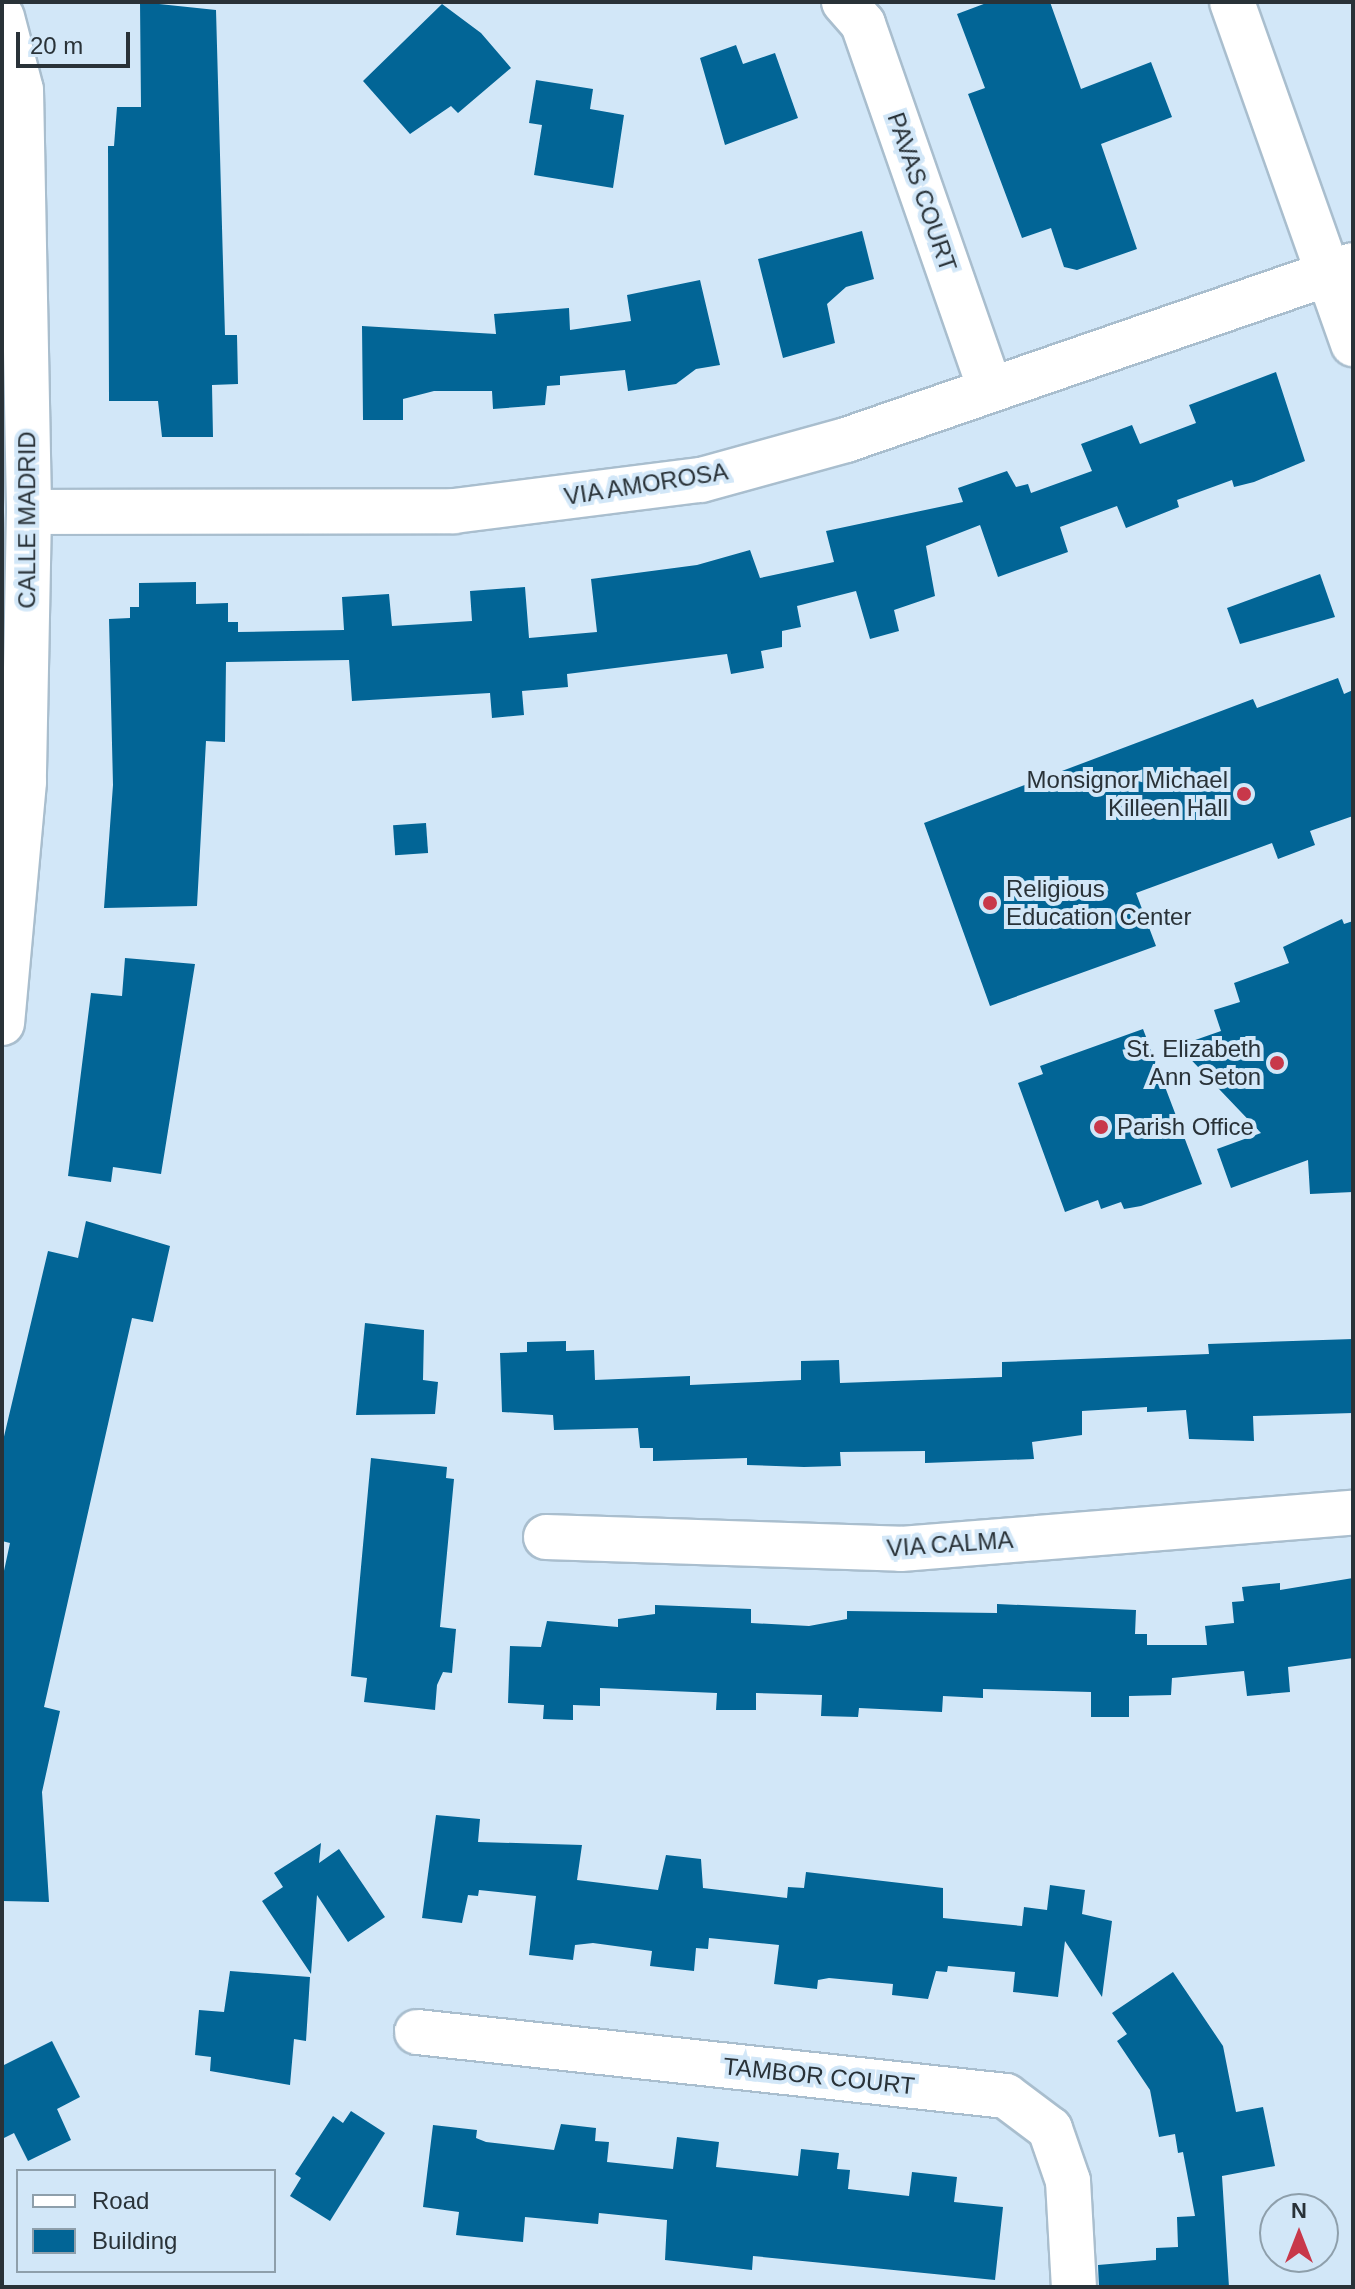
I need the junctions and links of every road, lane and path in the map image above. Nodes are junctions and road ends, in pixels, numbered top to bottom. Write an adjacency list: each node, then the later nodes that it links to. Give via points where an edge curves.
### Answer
1 (844, 2): 6 (street, PAVAS COURT, via 863,24)
2 (1240, 5): 4 (street)
3 (2, 17): 7 (street, CALLE MADRID, via 21,90)
4 (1340, 269): 5 (street); 6 (street, VIA AMOROSA)
5 (1353, 344)
6 (990, 388): 7 (street, VIA AMOROSA, via 846,440 686,482 454,511)
7 (29, 512): 8 (street, CALLE MADRID, via 24,782)
8 (2, 1023)
9 (1353, 1513): 10 (street, VIA CALMA, via 901,1549)
10 (546, 1537)
11 (417, 2032): 12 (street, TAMBOR COURT, via 1006,2096 1050,2129 1068,2181)
12 (1074, 2287)

